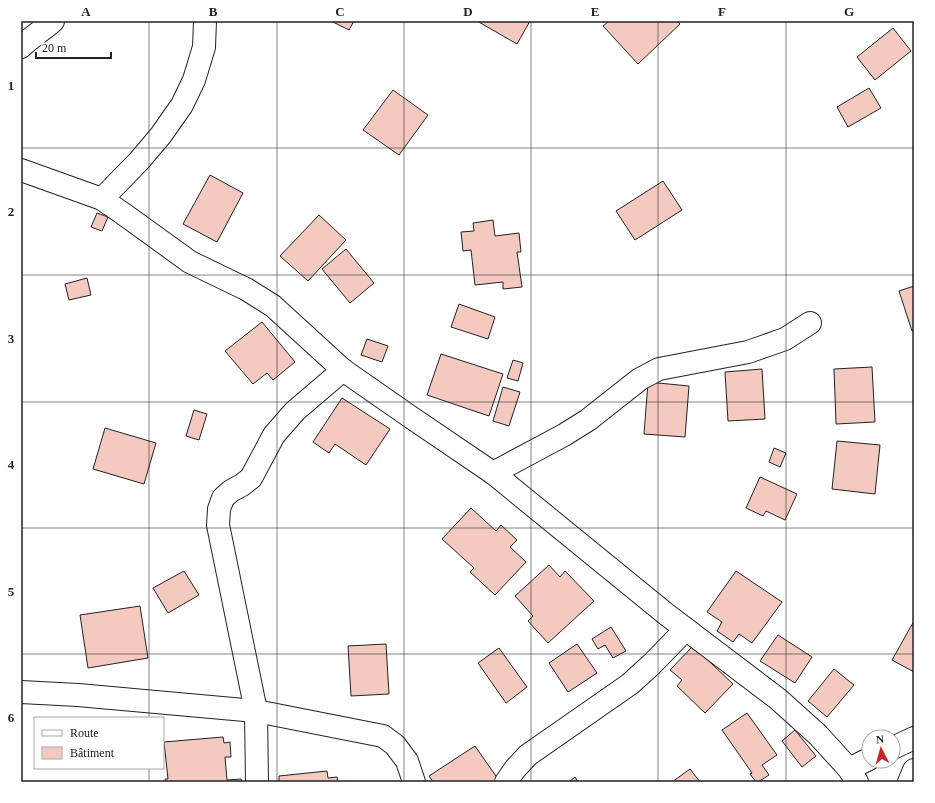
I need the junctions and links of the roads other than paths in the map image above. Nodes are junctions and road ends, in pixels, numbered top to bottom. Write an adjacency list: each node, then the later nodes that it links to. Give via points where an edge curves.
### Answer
1 (53, 21): 3 (street)
2 (205, 21): 5 (street, via 204,47 194,80 182,105 139,161)
3 (21, 47)
4 (21, 170): 5 (street)
5 (102, 199): 7 (street, via 190,262 246,289 273,306)
6 (810, 323): 8 (street, via 785,339 748,352 659,369 640,379 588,420)
7 (343, 370): 8 (street); 11 (street, via 295,411 274,435 251,478 223,498 219,509 218,524)
8 (493, 473): 9 (street)
9 (686, 629): 16 (street, via 778,699 818,735); 19 (street, via 630,684 528,755)
10 (21, 692): 11 (street)
11 (256, 710): 17 (street); 18 (street, via 383,736 395,745 407,761)
12 (914, 738): 13 (street)
13 (901, 744)
14 (861, 768): 16 (street)
15 (914, 770): 20 (street)
16 (853, 775)
17 (257, 782)
18 (414, 782)
19 (506, 782)
20 (909, 782)

